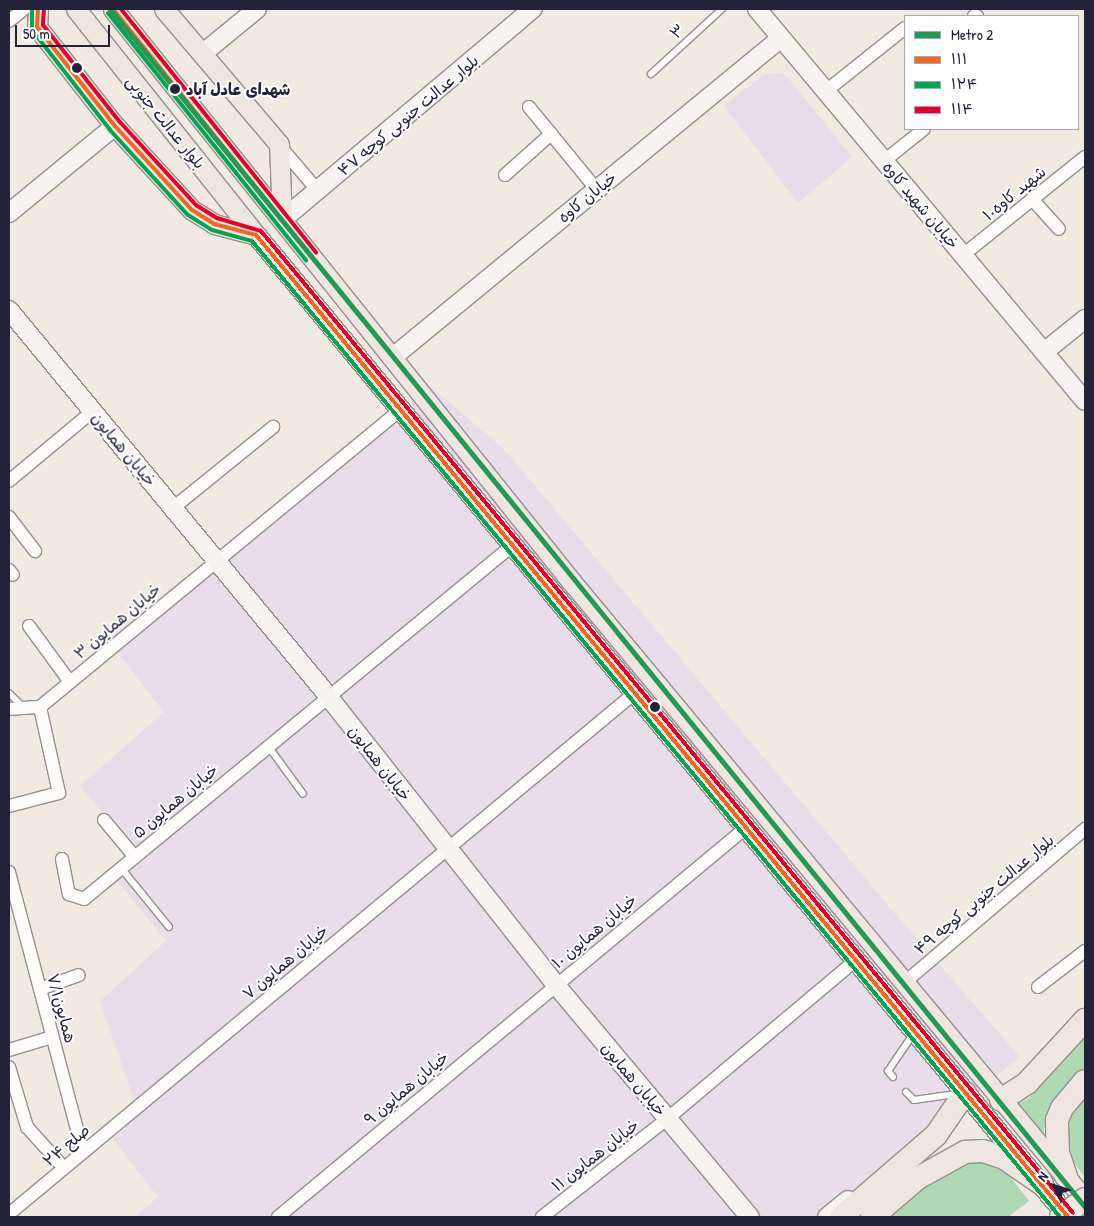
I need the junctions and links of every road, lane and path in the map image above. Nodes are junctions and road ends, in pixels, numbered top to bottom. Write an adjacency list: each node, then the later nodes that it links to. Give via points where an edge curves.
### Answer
1 (24, 9): 10 (street)
2 (76, 9): 30 (main road, بلوار عدالت جنوبی)
3 (113, 9): 28 (main road, بلوار عدالت جنوبی)
4 (164, 9): 13 (main road)
5 (256, 9): 13 (street)
6 (533, 9): 25 (street, بلوار عدالت جنوبی کوچه ۴۷)
7 (722, 9): 14 (lane, ۳)
8 (757, 9): 12 (street, خیابان شهید کاوه)
9 (37, 18): 17 (main road)
10 (9, 21)
11 (904, 29): 15 (street)
12 (781, 38): 15 (street, خیابان شهید کاوه); 24 (street, خیابان کاوه)
13 (202, 54): 20 (main road)
14 (651, 74)
15 (826, 91): 22 (street, خیابان شهید کاوه)
16 (529, 106): 19 (street)
17 (116, 126): 27 (street); 30 (main road, via 192,210 214,224)
18 (923, 130): 22 (street)
19 (551, 134): 23 (street); 24 (street)
20 (279, 144): 25 (street); 28 (main road)
21 (1085, 156): 26 (street, شهید کاوه۱۰)
22 (884, 161): 31 (street, خیابان شهید کاوه)
23 (505, 176)
24 (596, 190): 35 (street, خیابان کاوه)
25 (318, 191): 28 (street, بلوار عدالت جنوبی کوچه ۴۷)
26 (1032, 199): 29 (street); 31 (street, شهید کاوه۱۰)
27 (9, 213)
28 (282, 220): 35 (main road, بلوار عدالت جنوبی)
29 (1059, 229)
30 (256, 235): 37 (main road, بلوار عدالت جنوبی)
31 (963, 255): 34 (street, خیابان شهید کاوه)
32 (9, 310): 38 (street, خیابان همایون)
33 (1085, 319): 34 (street)
34 (1044, 352): 36 (street, خیابان شهید کاوه)
35 (393, 357): 46 (main road, بلوار عدالت جنوبی)
36 (1085, 401)
37 (402, 409): 43 (main road, بلوار عدالت جنوبی); 45 (street, خیابان همایون ۳)
38 (93, 411): 40 (street); 41 (street, خیابان همایون)
39 (273, 427): 41 (street)
40 (9, 481)
41 (173, 508): 45 (street, خیابان همایون)
42 (9, 517): 44 (street)
43 (514, 544): 47 (main road, بلوار عدالت جنوبی); 52 (street, خیابان همایون ۵)
44 (35, 551)
45 (216, 560): 49 (street, خیابان همایون ۳); 52 (street, خیابان همایون)
46 (572, 581): 47 (main road); 71 (main road, بلوار عدالت جنوبی)
47 (555, 594): 50 (main road, بلوار عدالت جنوبی)
48 (29, 626): 49 (street)
49 (70, 682): 53 (street, خیابان همایون ۳)
50 (636, 692): 60 (main road, بلوار عدالت جنوبی); 62 (street, خیابان همایون ۷)
51 (9, 693): 54 (lane)
52 (327, 695): 56 (street, خیابان همایون ۵); 62 (street, خیابان همایون)
53 (40, 707): 54 (street); 58 (street, via 59,793)
54 (25, 708): 55 (street)
55 (9, 710)
56 (267, 745): 57 (lane); 63 (street, خیابان همایون ۵)
57 (303, 794)
58 (9, 806)
59 (104, 820): 63 (street)
60 (747, 827): 69 (main road, بلوار عدالت جنوبی); 72 (street, خیابان همایون ۱۰)
61 (1085, 831): 71 (street, بلوار عدالت جنوبی کوچه ۴۹)
62 (447, 848): 72 (street, خیابان همایون); 85 (street, خیابان همایون ۷)
63 (135, 857): 65 (street, خیابان همایون ۵)
64 (62, 859): 65 (street, خیابان همایون ۵, via 69,894 84,899)
65 (121, 868): 67 (lane)
66 (9, 872): 74 (street, همایون۷/۱)
67 (169, 927)
68 (1085, 951): 73 (street)
69 (856, 960): 76 (main road, بلوار عدالت جنوبی); 86 (street, خیابان همایون ۱۱)
70 (79, 975): 74 (street)
71 (904, 983): 84 (main road, بلوار عدالت جنوبی)
72 (555, 984): 86 (street, خیابان همایون); 94 (street, خیابان همایون ۹)
73 (1038, 987)
74 (40, 988): 77 (street, همایون۷/۱)
75 (1085, 1020): 84 (highway, via 1027,1084)
76 (914, 1032): 80 (lane, via 888,1071); 83 (main road, بلوار عدالت جنوبی)
77 (52, 1037): 78 (street); 87 (street, همایون۷/۱)
78 (9, 1050)
79 (9, 1067): 89 (street, via 27,1127)
80 (893, 1077)
81 (1085, 1081): 90 (highway, via 1062,1108 1057,1120 1058,1153)
82 (906, 1092): 83 (lane, via 914,1100)
83 (965, 1093): 88 (highway, via 936,1135); 91 (main road, بلوار عدالت جنوبی)
84 (1001, 1100): 90 (main road, بلوار عدالت جنوبی)
85 (144, 1102): 87 (street, صلح ۲۴)
86 (667, 1119): 95 (street, خیابان همایون ۱۱); 96 (street, خیابان همایون)
87 (83, 1152): 89 (street, صلح ۲۴)
88 (903, 1165): 97 (street); 98 (highway)
89 (64, 1168): 93 (street, صلح ۲۴)
90 (1066, 1176): 92 (main road, بلوار عدالت جنوبی)
91 (1042, 1184): 99 (highway, via 1004,1158 982,1151 965,1152 918,1178); 101 (main road, بلوار عدالت جنوبی)
92 (1085, 1199): 100 (highway, bridge)
93 (11, 1207)
94 (278, 1217)
95 (542, 1217)
96 (750, 1217)
97 (827, 1217)
98 (841, 1217)
99 (872, 1217)
100 (1061, 1217)
101 (1068, 1217)

